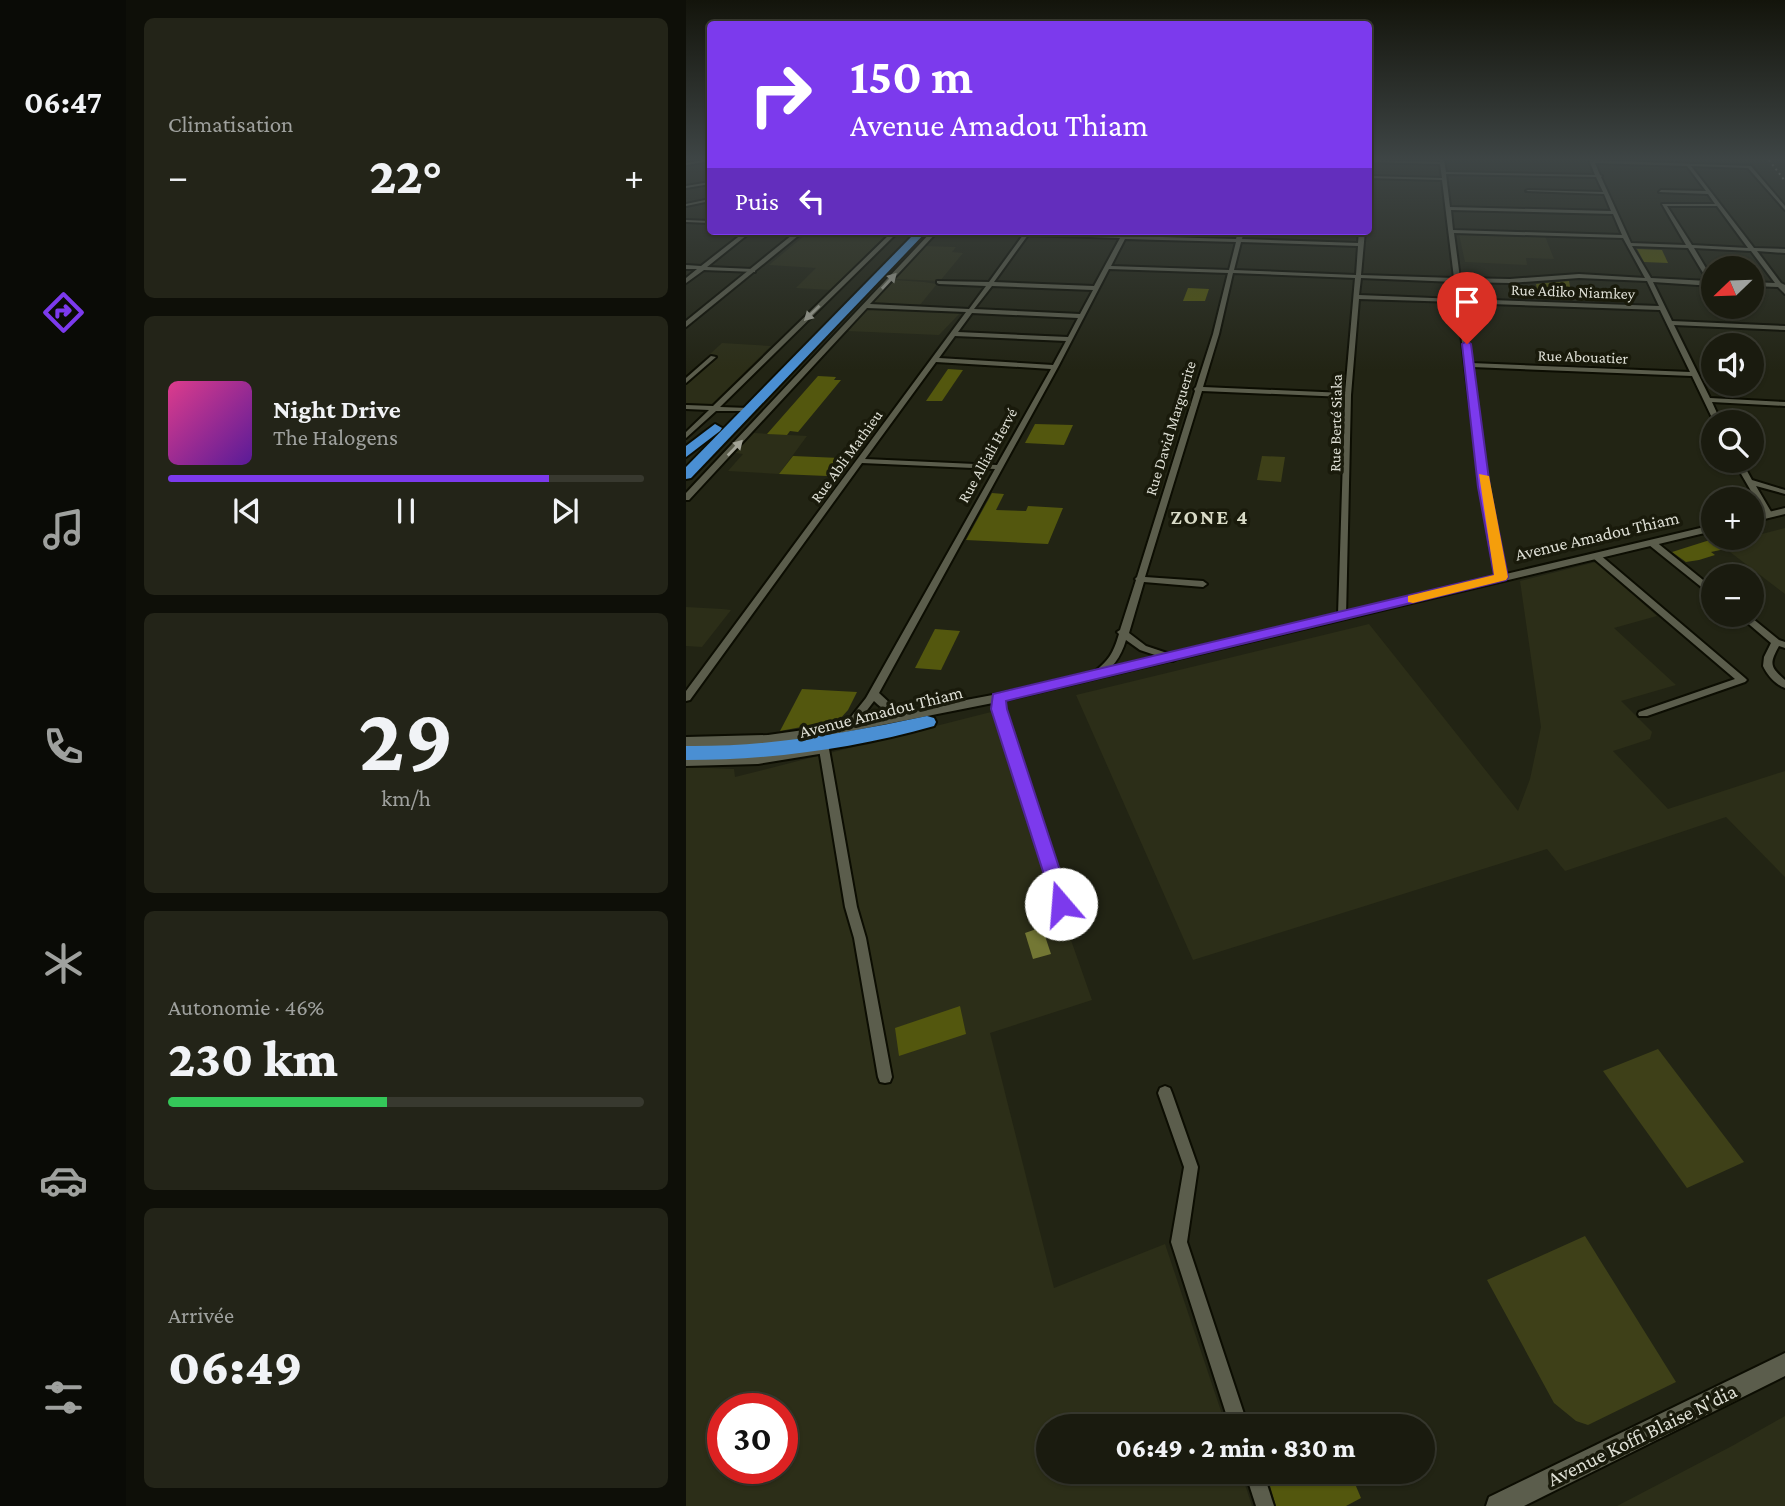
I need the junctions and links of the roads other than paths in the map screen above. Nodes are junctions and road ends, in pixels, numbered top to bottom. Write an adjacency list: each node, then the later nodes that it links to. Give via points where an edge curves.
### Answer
1 (1622, 230): 17 (street)
2 (1678, 230): 22 (street)
3 (1739, 230): 23 (street)
4 (1451, 231): 17 (street); 32 (street)
5 (744, 235): 27 (street)
6 (796, 235): 29 (main road)
7 (892, 235): 64 (street, one-way to 64)
8 (905, 235): 65 (highway)
9 (918, 235): 66 (highway)
10 (931, 235): 44 (street, one-way to 10)
11 (1026, 235): 37 (street, Rue Abli Mathieu)
12 (1123, 235): 28 (street, Rue Alliali Hervé)
13 (1141, 235): 18 (street)
14 (1241, 235): 18 (street, Rue David Marguerite)
15 (1303, 235): 19 (street)
16 (1363, 235): 21 (street, Rue Berté Siaka)
17 (1625, 237): 20 (street)
18 (1240, 241): 19 (street); 30 (street, Rue David Marguerite)
19 (1301, 243): 21 (street)
20 (1629, 244): 22 (street); 33 (street)
21 (1362, 245): 31 (street, Rue Berté Siaka)
22 (1688, 247): 23 (street); 25 (street)
23 (1754, 249): 24 (street); 39 (street)
24 (1785, 251)
25 (1701, 266)
26 (686, 267): 27 (street)
27 (705, 267): 29 (street); 34 (street)
28 (1106, 267): 30 (street); 40 (street, Rue Alliali Hervé)
29 (753, 271): 49 (main road)
30 (1231, 272): 31 (street); 59 (street, Rue David Marguerite)
31 (1357, 276): 32 (street); 42 (street, Rue Berté Siaka)
32 (1458, 280): 33 (street, via 1579,276); 43 (street)
33 (1649, 280): 36 (street); 45 (street)
34 (686, 281)
35 (939, 282): 37 (street)
36 (1701, 282)
37 (990, 284): 40 (street); 46 (street, Rue Abli Mathieu)
38 (1764, 284): 39 (street)
39 (1782, 285): 41 (street)
40 (1094, 288): 47 (street, Rue Alliali Hervé)
41 (1785, 292)
42 (1356, 297): 43 (street, Rue Adiko Niamkey); 60 (street, Rue Berté Siaka)
43 (1461, 301): 45 (street, Rue Adiko Niamkey); 55 (street)
44 (865, 306): 46 (street); 78 (street, one-way to 44)
45 (1663, 308): 48 (street)
46 (971, 311): 47 (street); 51 (street, Rue Abli Mathieu)
47 (1080, 316): 52 (street, Rue Alliali Hervé)
48 (1671, 323): 50 (street); 57 (street)
49 (686, 325)
50 (1785, 328)
51 (954, 334): 52 (street); 54 (street, Rue Abli Mathieu)
52 (1069, 338): 56 (street, Rue Alliali Hervé)
53 (713, 357): 58 (street)
54 (934, 360): 56 (street); 71 (street, Rue Abli Mathieu)
55 (1470, 365): 57 (street, Rue Abouatier); 85 (street, via 1484,487)
56 (1055, 367): 72 (street, Rue Alliali Hervé)
57 (1695, 374): 61 (street)
58 (686, 381)
59 (1197, 389): 60 (street); 86 (street, Rue David Marguerite)
60 (1348, 395): 89 (street, Rue Berté Siaka)
61 (1708, 400): 62 (street); 67 (street)
62 (1785, 404)
63 (686, 407): 64 (street)
64 (715, 408): 65 (street); 68 (street)
65 (733, 409): 66 (street); 69 (highway)
66 (749, 410): 70 (highway)
67 (1713, 410)
68 (686, 436)
69 (686, 455)
70 (705, 456): 74 (highway); 76 (highway)
71 (860, 461): 72 (street); 97 (street, Rue Abli Mathieu)
72 (998, 467): 96 (street, Rue Alliali Hervé)
73 (1744, 473): 75 (street)
74 (686, 475)
75 (1748, 481): 77 (street); 80 (street)
76 (686, 484)
77 (1785, 492)
78 (686, 498)
79 (1785, 511): 80 (main road)
80 (1769, 515): 81 (main road)
81 (1764, 516)
82 (1701, 531): 83 (main road, Avenue Amadou Thiam)
83 (1652, 543): 84 (main road, Avenue Amadou Thiam); 87 (street)
84 (1596, 556): 85 (main road, Avenue Amadou Thiam); 99 (street, via 1742,680)
85 (1501, 577): 89 (main road, Avenue Amadou Thiam)
86 (1139, 579): 88 (street); 91 (street, Rue David Marguerite)
87 (1701, 582)
88 (1203, 584)
89 (1343, 615): 93 (main road, Avenue Amadou Thiam)
90 (1758, 627): 92 (street)
91 (1122, 632): 93 (street, via 1143,648); 94 (street, Rue David Marguerite, via 1118,652)
92 (1780, 643): 95 (street, via 1765,662)
93 (1173, 657): 94 (main road, Avenue Amadou Thiam)
94 (1096, 675): 98 (main road, Avenue Amadou Thiam)
95 (1785, 685)
96 (873, 693): 100 (street, via 891,710); 101 (street, Rue Alliali Hervé, via 855,719)
97 (686, 698)
98 (999, 698): 100 (main road, Avenue Amadou Thiam); 106 (street)
99 (1643, 714)
100 (920, 719): 101 (main road, Avenue Amadou Thiam); 103 (main road, Avenue Amadou Thiam); 104 (highway, via 799,747)
101 (839, 730): 102 (main road, Avenue Amadou Thiam, via 768,740)
102 (686, 742)
103 (824, 749): 105 (main road, Avenue Amadou Thiam, via 758,759); 107 (street)
104 (686, 752)
105 (686, 761)
106 (1061, 904)
107 (885, 1077)
108 (1165, 1093): 110 (street, via 1191,1167 1179,1242)
109 (1785, 1364): 113 (main road, Avenue Koffi Blaise N'dia)
110 (1235, 1414)
111 (1258, 1484): 112 (street)
112 (1265, 1506)
113 (1498, 1506)

